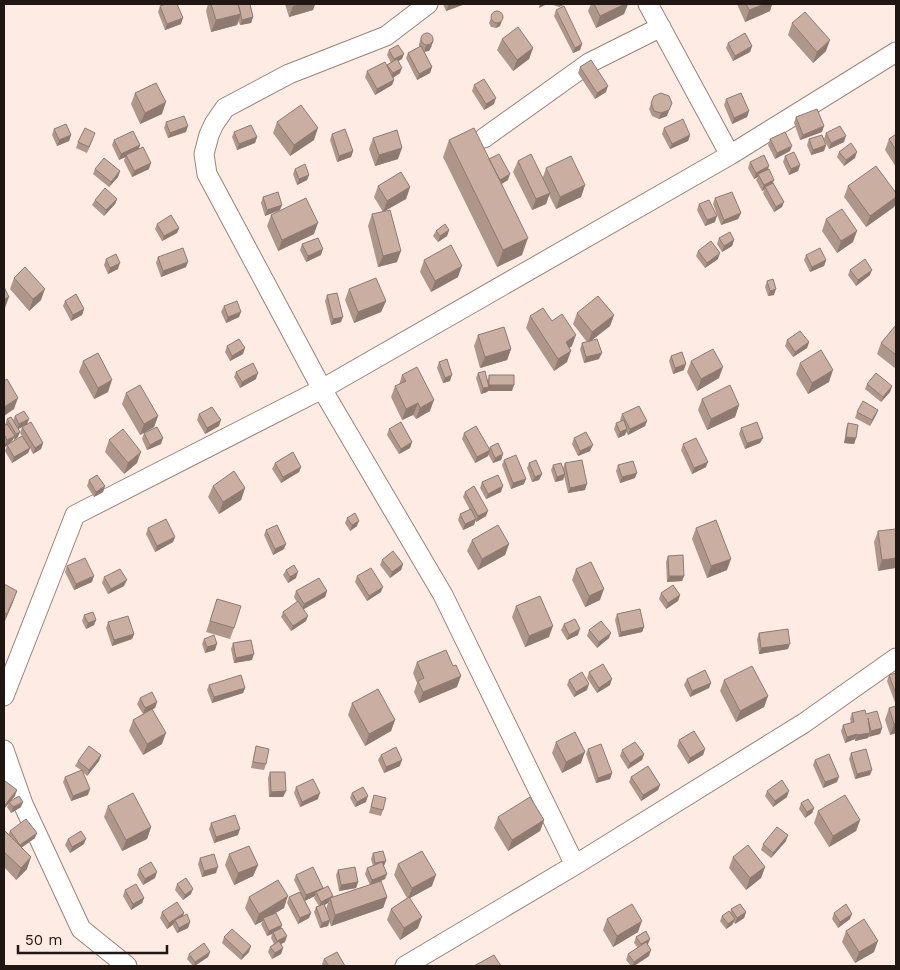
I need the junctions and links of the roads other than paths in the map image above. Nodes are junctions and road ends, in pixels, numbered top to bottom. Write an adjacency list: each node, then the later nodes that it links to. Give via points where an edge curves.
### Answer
1 (428, 4): 7 (street, via 386,36 289,74 225,108 209,135 204,154 208,174)
2 (648, 4): 3 (street)
3 (661, 27): 5 (street, via 589,63); 6 (street)
4 (896, 52): 6 (street)
5 (484, 138)
6 (730, 155): 7 (street)
7 (322, 390): 9 (street, via 75,514); 11 (street, via 443,595)
8 (896, 658): 11 (street, via 804,723)
9 (4, 696)
10 (4, 752): 12 (street, via 23,804 81,929)
11 (575, 865): 13 (street)
12 (127, 966)
13 (405, 966)

